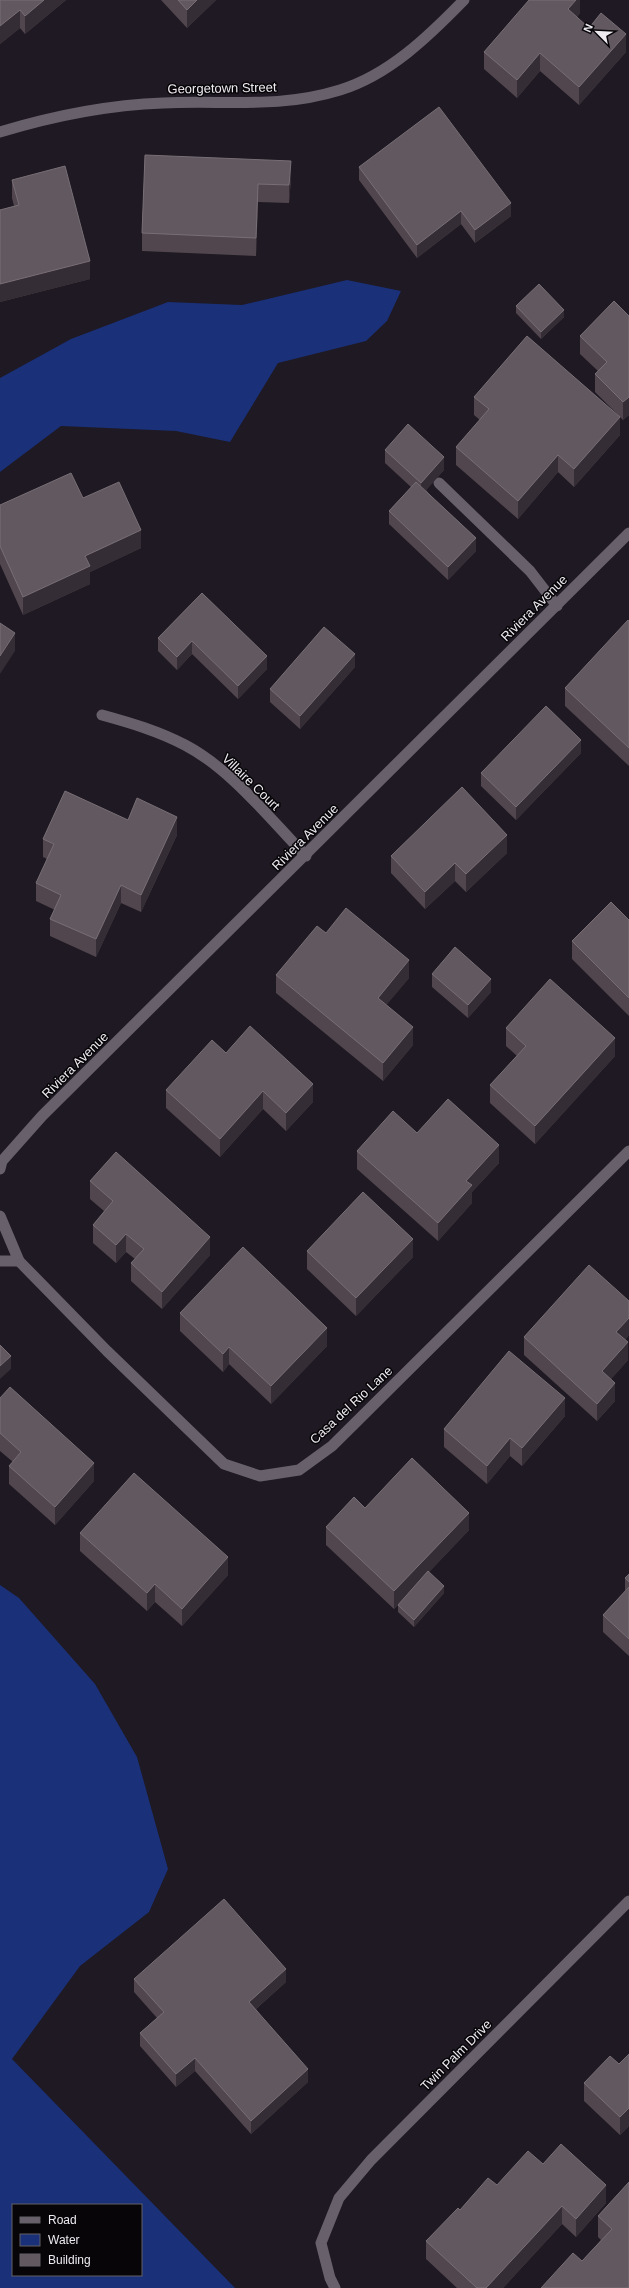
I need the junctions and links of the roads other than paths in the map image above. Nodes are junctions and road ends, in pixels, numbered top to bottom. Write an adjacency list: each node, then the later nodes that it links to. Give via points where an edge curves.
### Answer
1 (464, 0): 2 (street, Georgetown Street, via 417,45 382,72 341,90 298,100 254,104 164,102 118,106 73,113)
2 (0, 132)
3 (439, 483): 5 (street, via 530,571)
4 (629, 533): 5 (street, Riviera Avenue)
5 (557, 606): 7 (street, Riviera Avenue)
6 (102, 715): 7 (street, Villaire Court, via 145,727 186,746 217,767)
7 (306, 856): 9 (street, Riviera Avenue, via 42,1116)
8 (629, 1151): 12 (street, Casa del Rio Lane, via 332,1446 299,1470 260,1476 224,1464 107,1351)
9 (1, 1164)
10 (0, 1216): 12 (street)
11 (0, 1261): 12 (street)
12 (19, 1261)
13 (629, 1901): 14 (street, Twin Palm Drive, via 371,2160 339,2198 321,2243)
14 (335, 2288)

